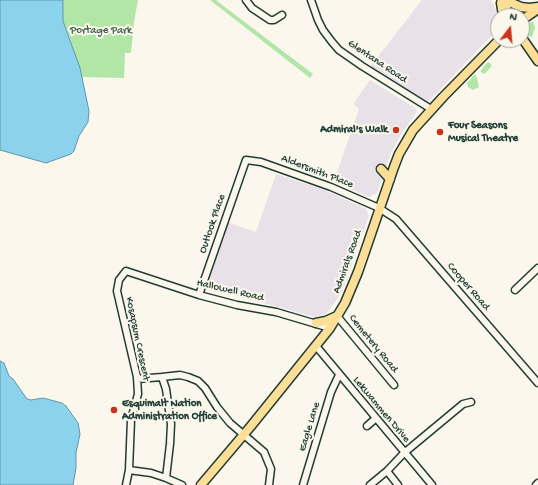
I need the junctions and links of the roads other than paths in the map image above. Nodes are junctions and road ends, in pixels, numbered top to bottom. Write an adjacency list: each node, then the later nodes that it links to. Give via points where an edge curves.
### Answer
1 (246, 0): 5 (street, via 252,8 270,20)
2 (311, 0): 9 (street, Glentana Road, via 323,30 339,50)
3 (503, 0): 4 (main road, via 521,8)
4 (538, 8)
5 (282, 15)
6 (491, 48): 9 (main road, Admirals Road)
7 (529, 48): 8 (main road)
8 (538, 60)
9 (431, 110): 11 (main road, Admirals Road, via 406,140)
10 (246, 160): 13 (street, Aldersmith Place, via 261,162 312,179); 17 (street, Outlook Place)
11 (394, 167): 12 (main road, Admirals Road); 12 (main road, via 381,169)
12 (390, 179): 13 (main road, Admirals Road)
13 (379, 208): 18 (main road, Admirals Road, via 358,272); 25 (street, Cooper Road, via 396,219)
14 (538, 268): 16 (street)
15 (126, 271): 17 (street, Hallowell Road); 24 (street, Kosapsum Crescent, via 119,280 117,297)
16 (515, 290)
17 (199, 295): 19 (street, Hallowell Road)
18 (337, 316): 19 (main road); 20 (main road, Admirals Road); 26 (street, Cemetery Road)
19 (316, 323): 20 (street, Hallowell Road)
20 (330, 328): 21 (main road, Admirals Road)
21 (316, 346): 22 (street, Lekwammen Drive); 30 (main road, Admirals Road)
22 (340, 375): 28 (street, Lekwammen Drive); 40 (street, Eagle Lane, via 331,392)
23 (162, 377): 24 (street); 30 (street, via 180,375 198,381 230,424); 34 (street, via 171,424)
24 (137, 380): 32 (street, Kosapsum Crescent, via 138,394 131,420)
25 (538, 384)
26 (394, 385)
27 (471, 402): 31 (street, via 463,404)
28 (375, 418): 29 (street); 31 (street, Lekwammen Drive)
29 (367, 426)
30 (244, 435): 38 (main road, Admirals Road); 39 (street, via 264,452 271,469)
31 (404, 453): 33 (street); 43 (street, Lekwammen Drive)
32 (129, 470): 34 (street); 36 (street, Kosapsum Crescent)
33 (387, 471): 41 (street); 42 (street)
34 (166, 478): 37 (street)
35 (538, 483): 44 (street)
36 (126, 485)
37 (182, 485)
38 (201, 485)
39 (269, 485)
40 (303, 485)
41 (370, 485)
42 (398, 485)
43 (432, 485)
44 (536, 485)

